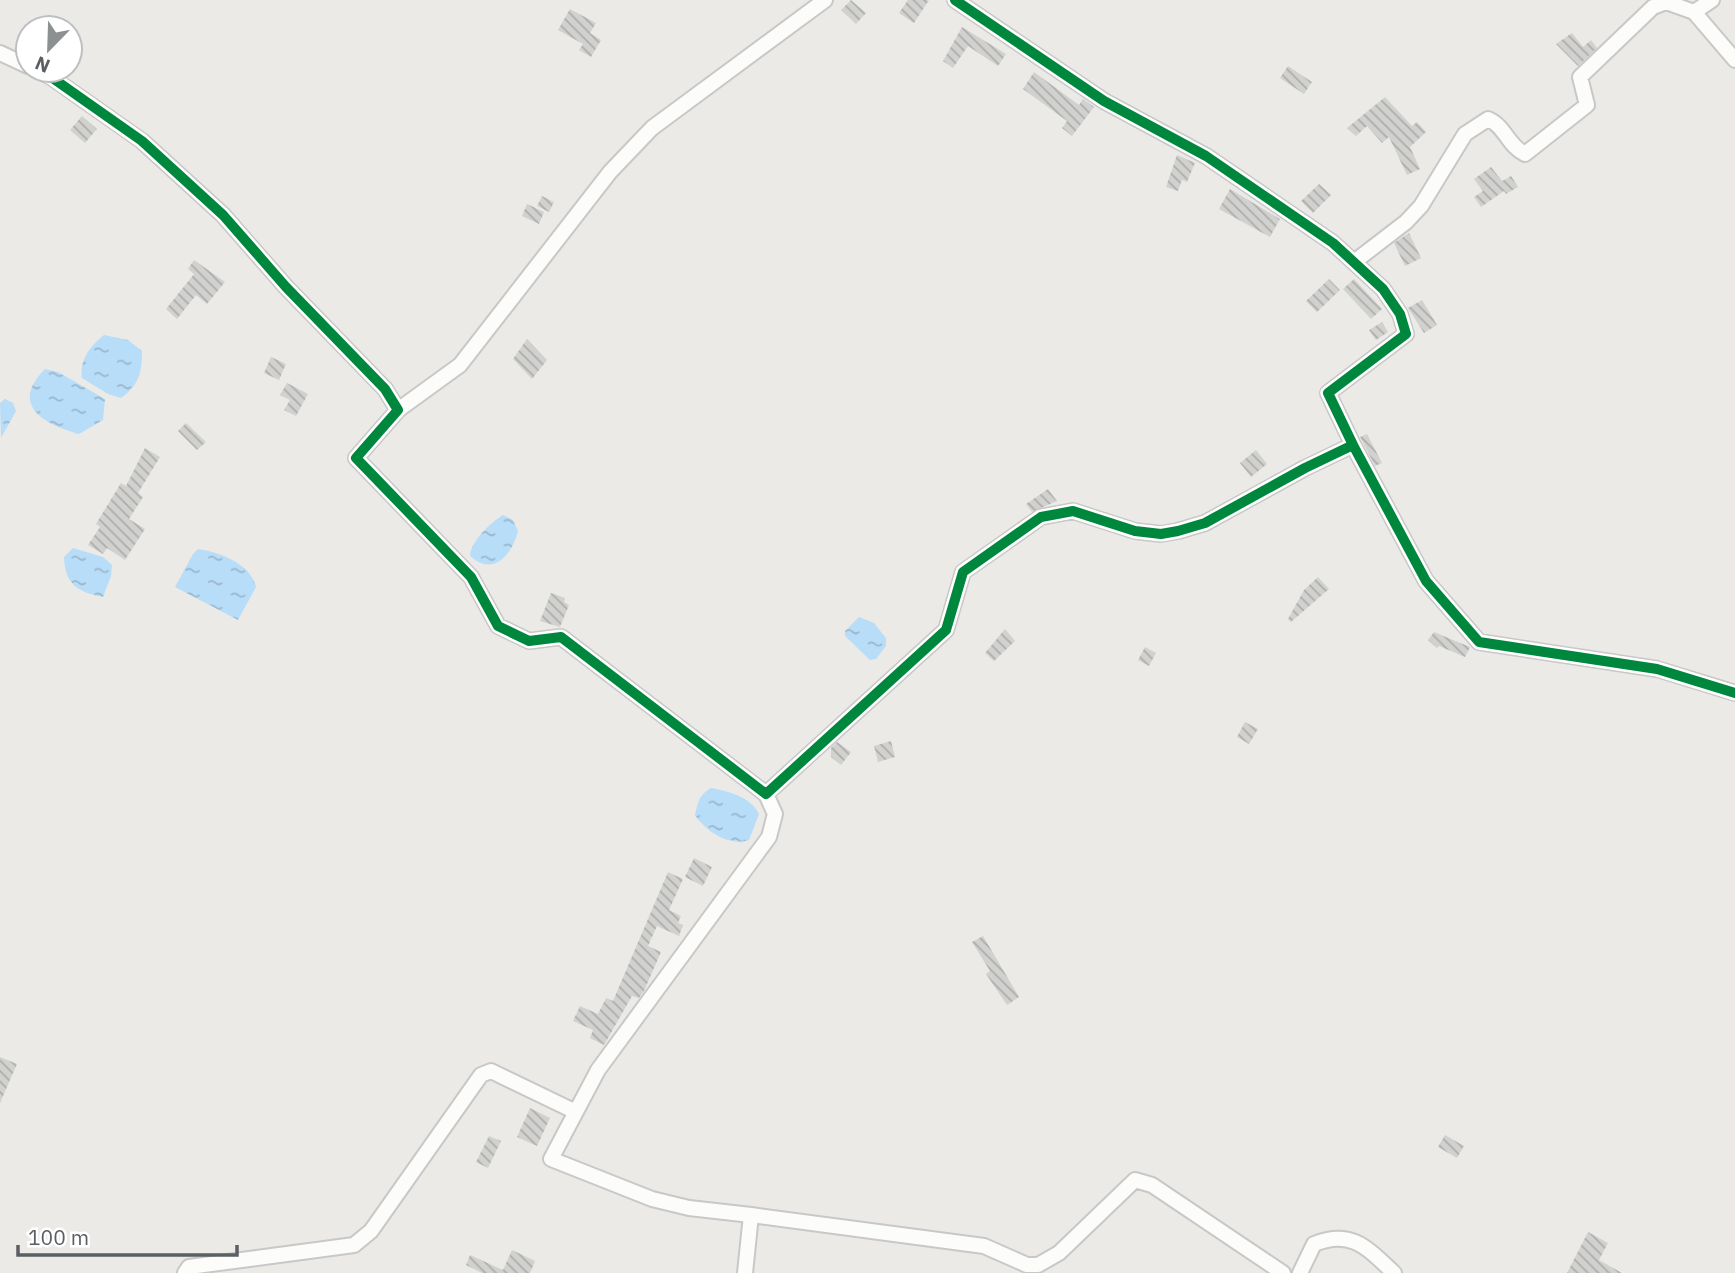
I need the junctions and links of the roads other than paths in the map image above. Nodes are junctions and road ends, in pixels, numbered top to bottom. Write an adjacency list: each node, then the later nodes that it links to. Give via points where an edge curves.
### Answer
1 (825, 0): 8 (street, via 652,128 610,172 460,366)
2 (955, 0): 7 (street, via 1104,101 1206,156)
3 (1712, 0): 4 (street)
4 (1694, 12): 5 (street); 7 (street, via 1666,2 1653,7 1580,77 1587,105 1525,154 1498,123 1488,119 1465,134 1421,206)
5 (1735, 60)
6 (62, 84): 8 (street, via 142,141 223,215 385,389)
7 (1354, 262): 9 (street, via 1383,289 1400,314 1406,334 1328,393)
8 (398, 410): 11 (street, via 356,458 471,577 498,626 529,641 561,637)
9 (1353, 445): 10 (street, via 1426,582 1479,642 1657,669); 11 (street, via 1205,523 1178,531 1135,531 1073,511 1041,517 963,572 946,630)
10 (1735, 693)
11 (766, 794): 12 (street, via 775,814 769,837 598,1070)
12 (576, 1112): 13 (street, via 551,1159 652,1199); 14 (street, via 491,1071 481,1074 370,1231 354,1245 189,1267)
13 (751, 1215): 15 (street); 16 (street, via 984,1246 1027,1265 1038,1265 1059,1253 1135,1180 1142,1180)
14 (185, 1273)
15 (744, 1273)
16 (1283, 1273)
17 (1300, 1273): 18 (street, via 1314,1244 1331,1237 1354,1239)
18 (1394, 1273)

